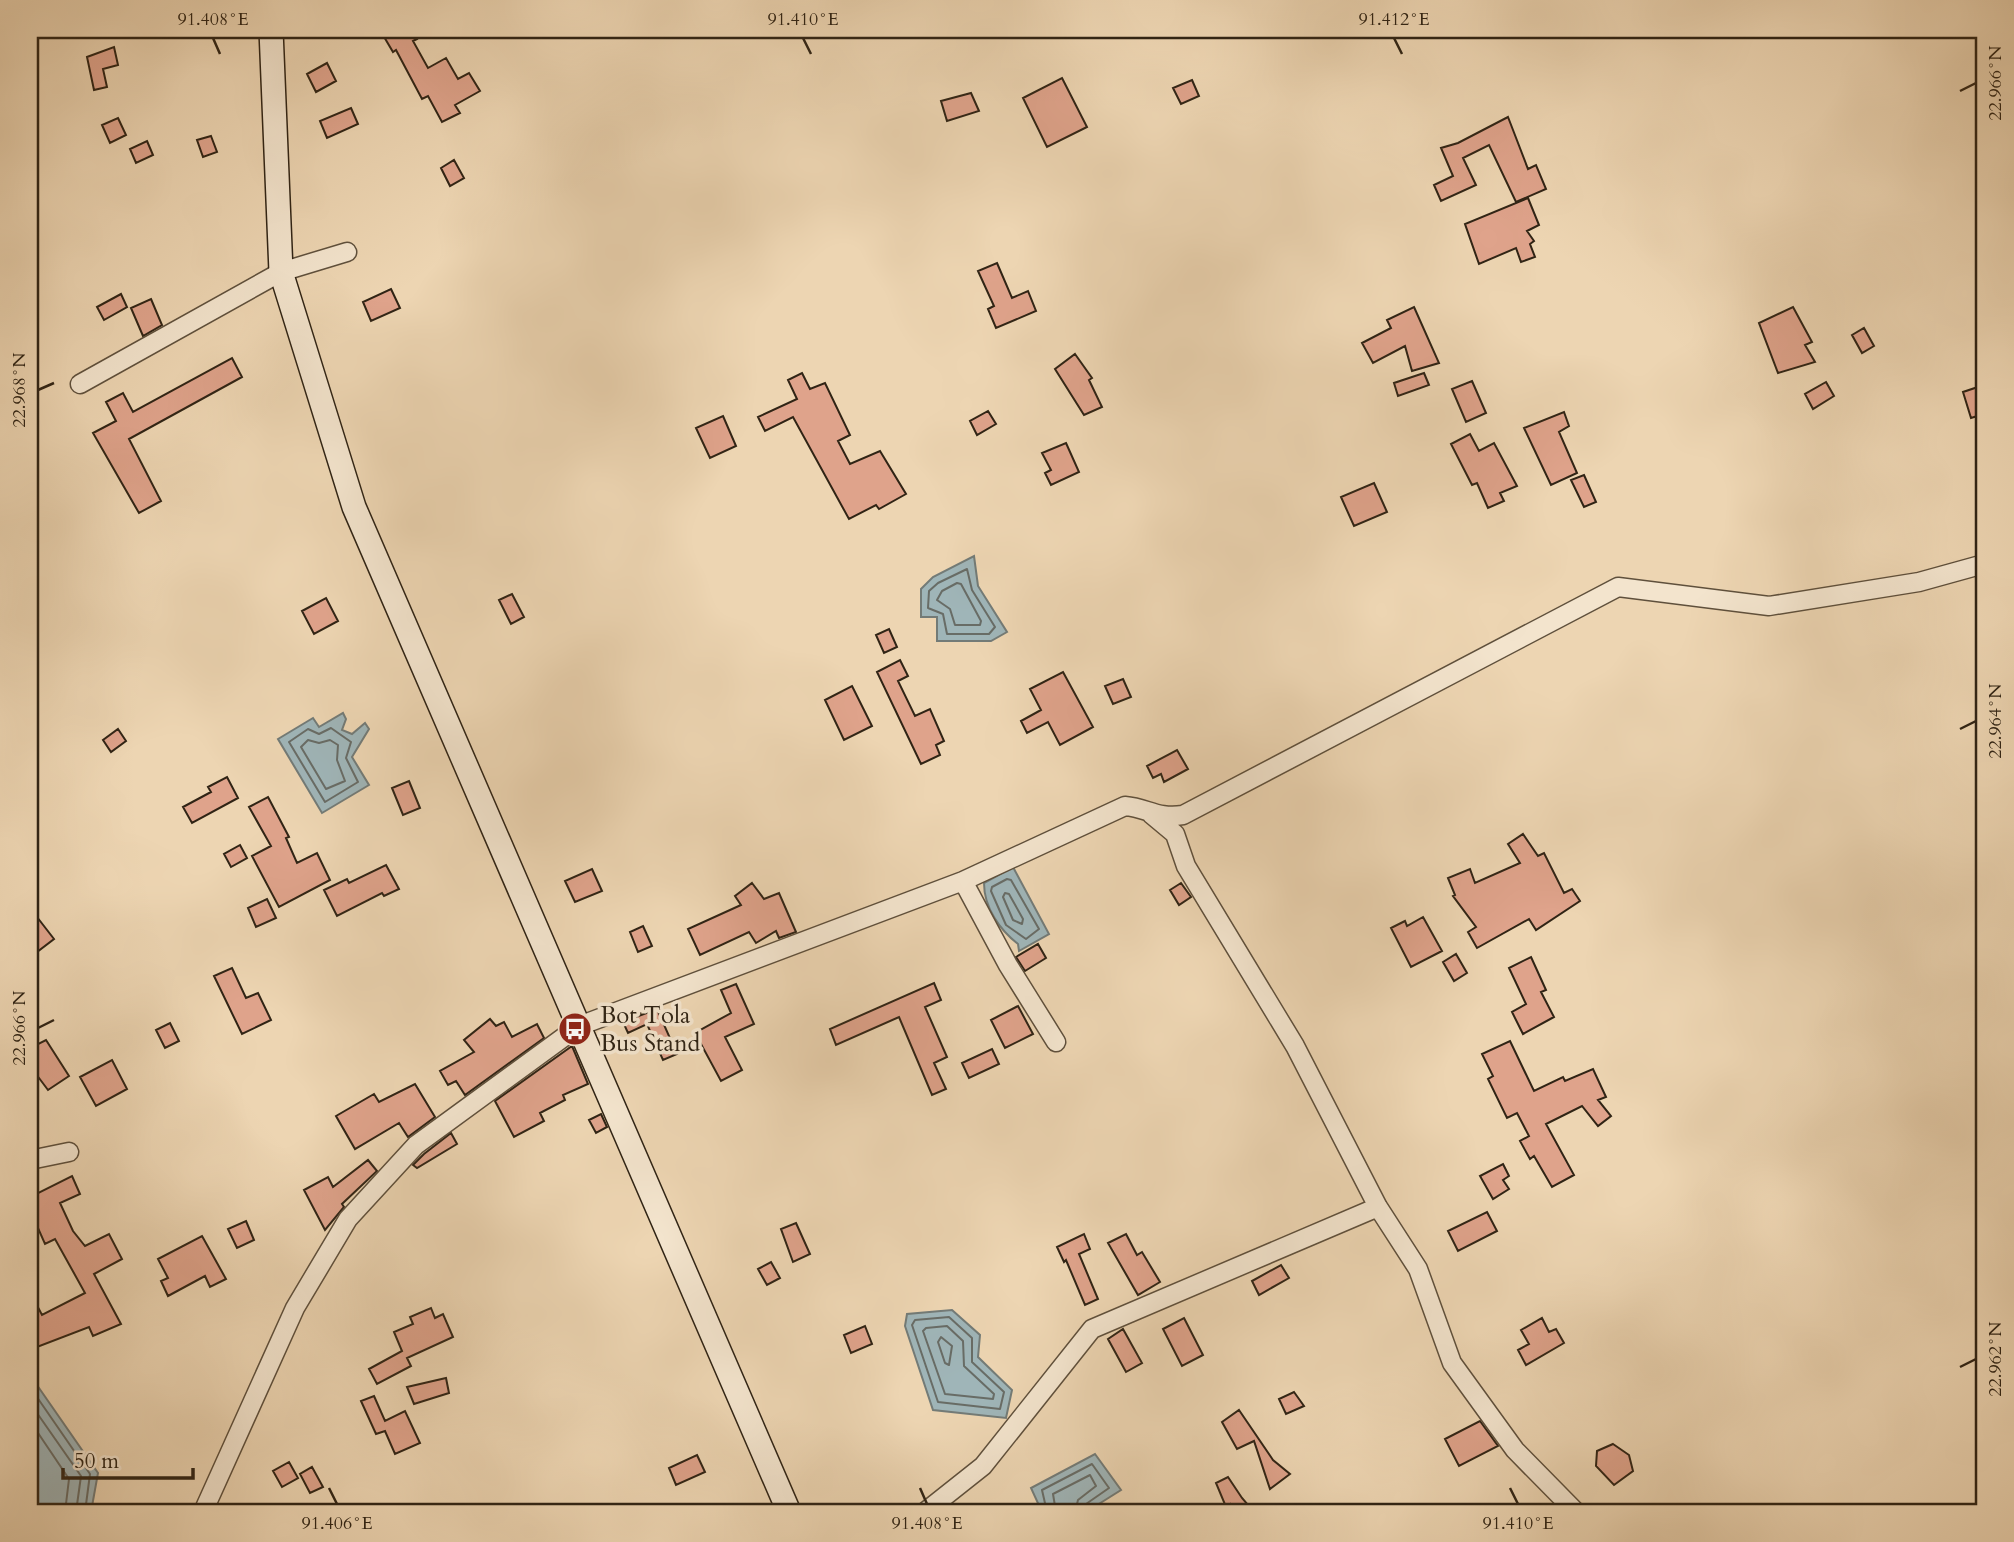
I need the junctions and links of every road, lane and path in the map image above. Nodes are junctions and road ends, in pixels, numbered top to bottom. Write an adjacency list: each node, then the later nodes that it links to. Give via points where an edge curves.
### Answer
1 (271, 30): 3 (main road)
2 (347, 252): 3 (street)
3 (281, 272): 4 (street); 8 (main road, via 354,507)
4 (80, 384)
5 (1984, 564): 6 (street, via 1919,582 1769,606 1618,587 1197,809 1165,818)
6 (1151, 814): 7 (street, via 1125,806); 12 (street, via 1175,834 1186,866 1294,1046)
7 (963, 881): 8 (street); 9 (street)
8 (579, 1026): 13 (street, via 416,1145 348,1219 295,1308); 14 (main road)
9 (1056, 1042)
10 (69, 1152): 11 (street)
11 (30, 1160)
12 (1378, 1207): 15 (street, via 1092,1329 983,1466); 16 (street, via 1418,1269 1452,1363 1515,1450)
13 (203, 1512)
14 (789, 1512)
15 (925, 1512)
16 (1576, 1512)

